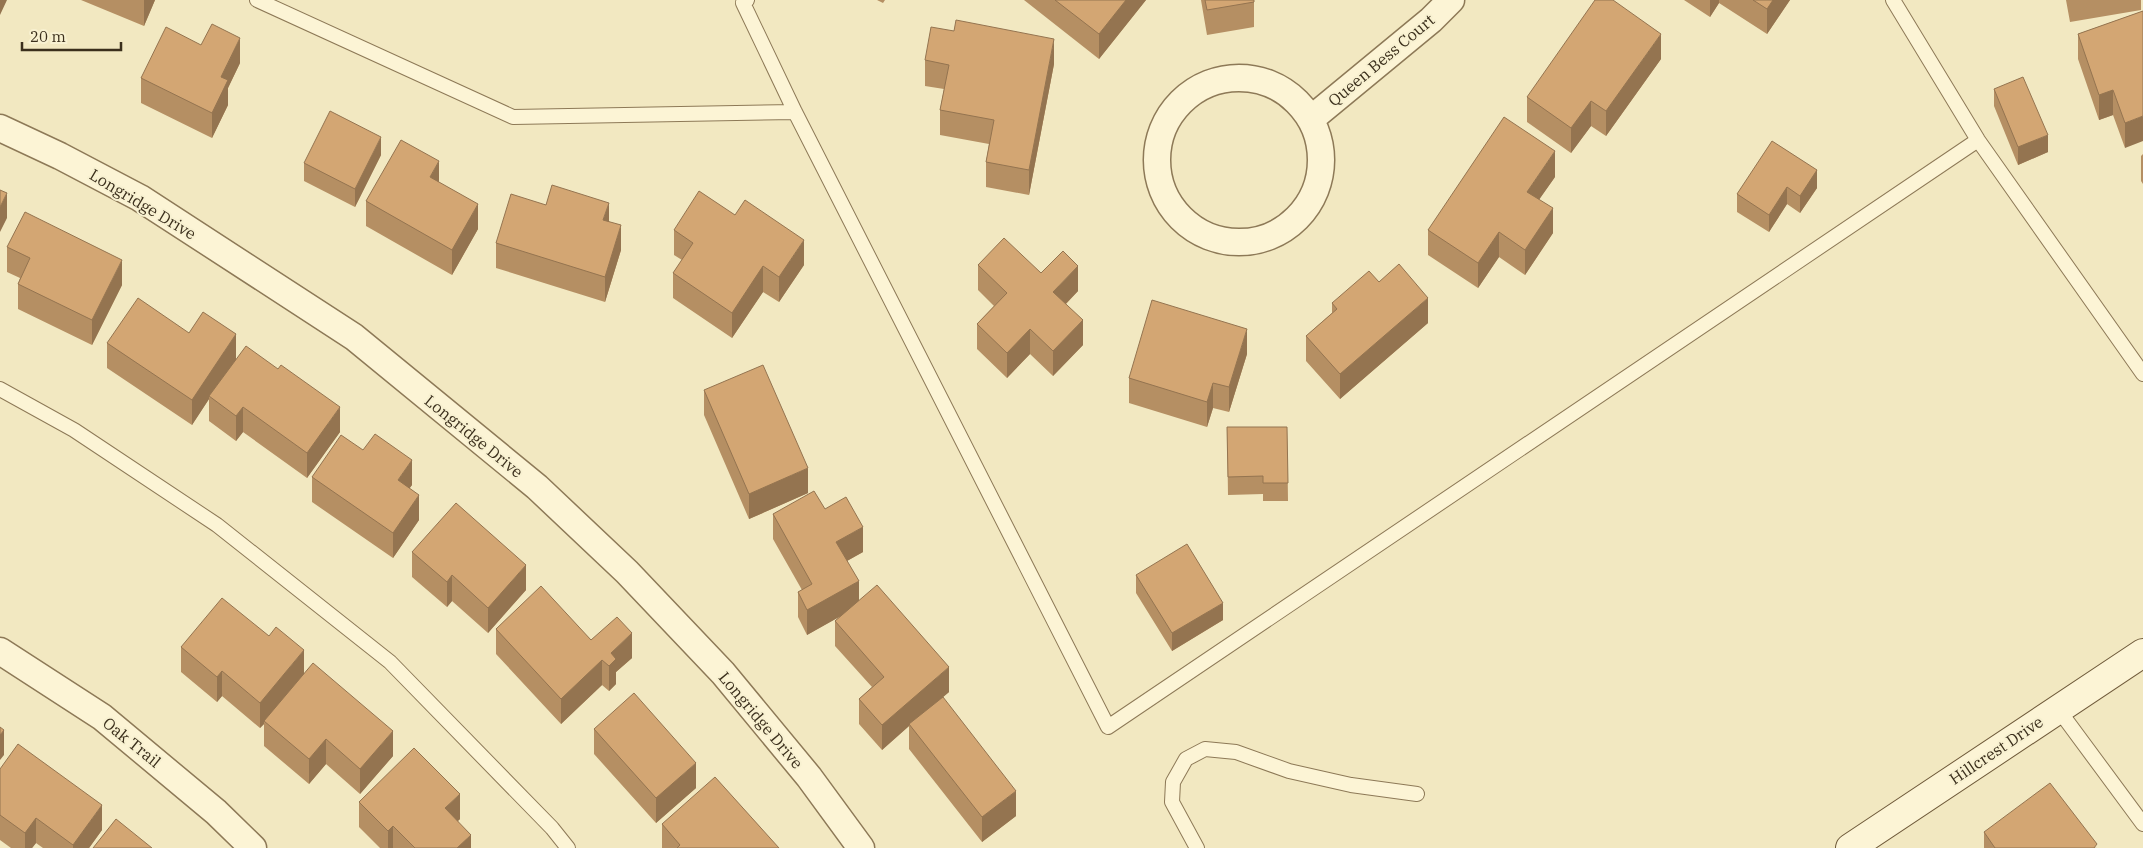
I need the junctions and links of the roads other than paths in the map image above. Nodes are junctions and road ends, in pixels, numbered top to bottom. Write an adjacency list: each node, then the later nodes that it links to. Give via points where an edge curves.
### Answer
1 (257, 0): 5 (lane, via 513,117)
2 (747, 0): 5 (lane, via 743,3)
3 (1451, 0): 6 (street, Queen Bess Court)
4 (1893, 0): 8 (lane)
5 (795, 112): 8 (lane, via 1108,727)
6 (1311, 119): 6 (street, via 1300,103 1282,88 1241,77 1208,83 1184,97 1163,128 1157,151 1159,177 1166,198 1186,223 1216,240 1257,241 1272,235 1296,220 1315,193 1321,173 1321,146)
7 (0, 128): 19 (street, Longridge Drive, via 140,198 354,337 537,488 627,572 723,673 809,777)
8 (1978, 140): 9 (lane)
9 (2143, 374)
10 (0, 389): 18 (lane, via 74,430 217,525 390,662)
11 (0, 652): 17 (street, Oak Trail, via 102,717 216,812)
12 (2143, 653): 13 (street, Hillcrest Drive)
13 (2058, 709): 15 (lane); 16 (street, Hillcrest Drive)
14 (1417, 794): 20 (lane, via 1352,785 1289,771 1236,752 1205,749 1186,759 1173,782 1172,802)
15 (2143, 824)
16 (1855, 847)
17 (253, 848)
18 (568, 848)
19 (860, 848)
20 (1197, 848)

